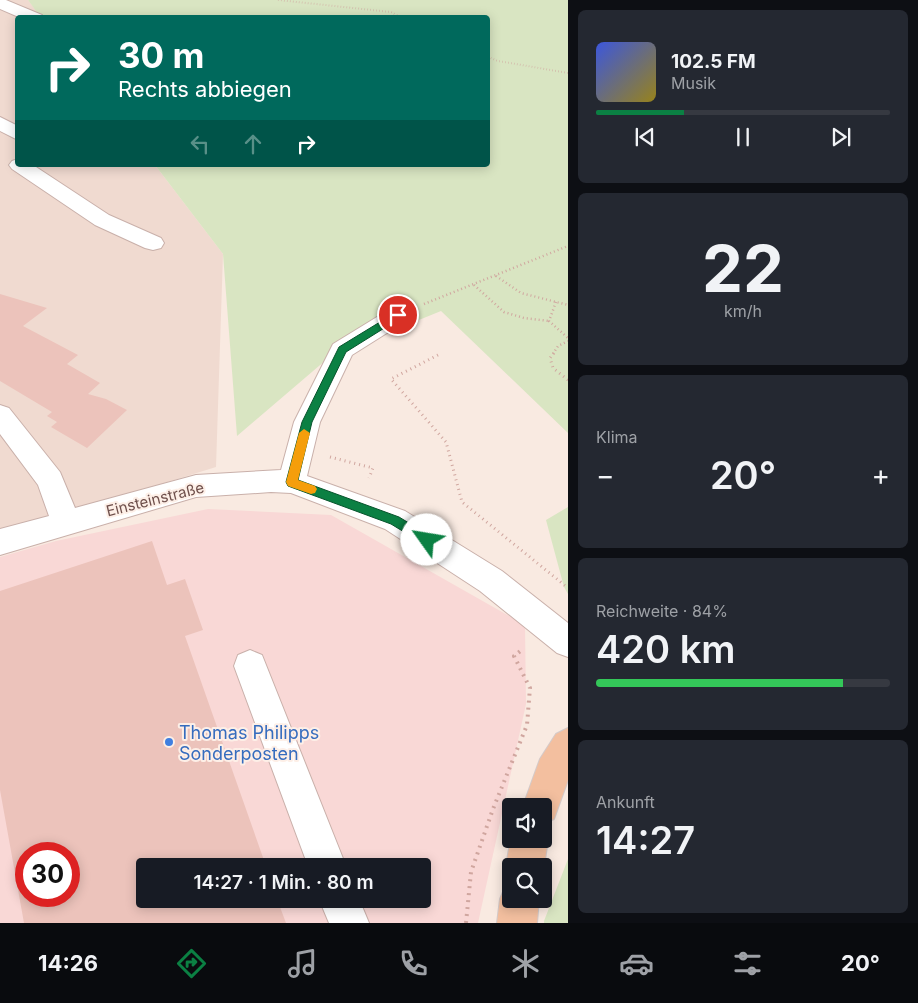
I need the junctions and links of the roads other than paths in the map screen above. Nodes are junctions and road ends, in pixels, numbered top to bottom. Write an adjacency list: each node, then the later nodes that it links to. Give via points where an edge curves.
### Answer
1 (0, 3): 2 (street)
2 (29, 15)
3 (0, 123): 4 (street)
4 (15, 132)
5 (0, 156): 6 (street)
6 (15, 164)
7 (27, 167): 8 (street)
8 (48, 172): 9 (street, via 102,220)
9 (153, 243)
10 (398, 315): 12 (street, via 342,350 307,422)
11 (0, 415): 13 (street, via 50,480)
12 (292, 482): 13 (street, Einsteinstraße, via 196,486); 15 (street, Einsteinstraße, via 395,520 491,581)
13 (66, 521): 14 (street, Einsteinstraße)
14 (0, 542)
15 (559, 635)
16 (250, 666): 19 (street)
17 (561, 759): 18 (main road)
18 (544, 798)
19 (324, 858)
20 (343, 908): 22 (street)
21 (519, 908): 23 (main road)
22 (349, 923)
23 (517, 923)

